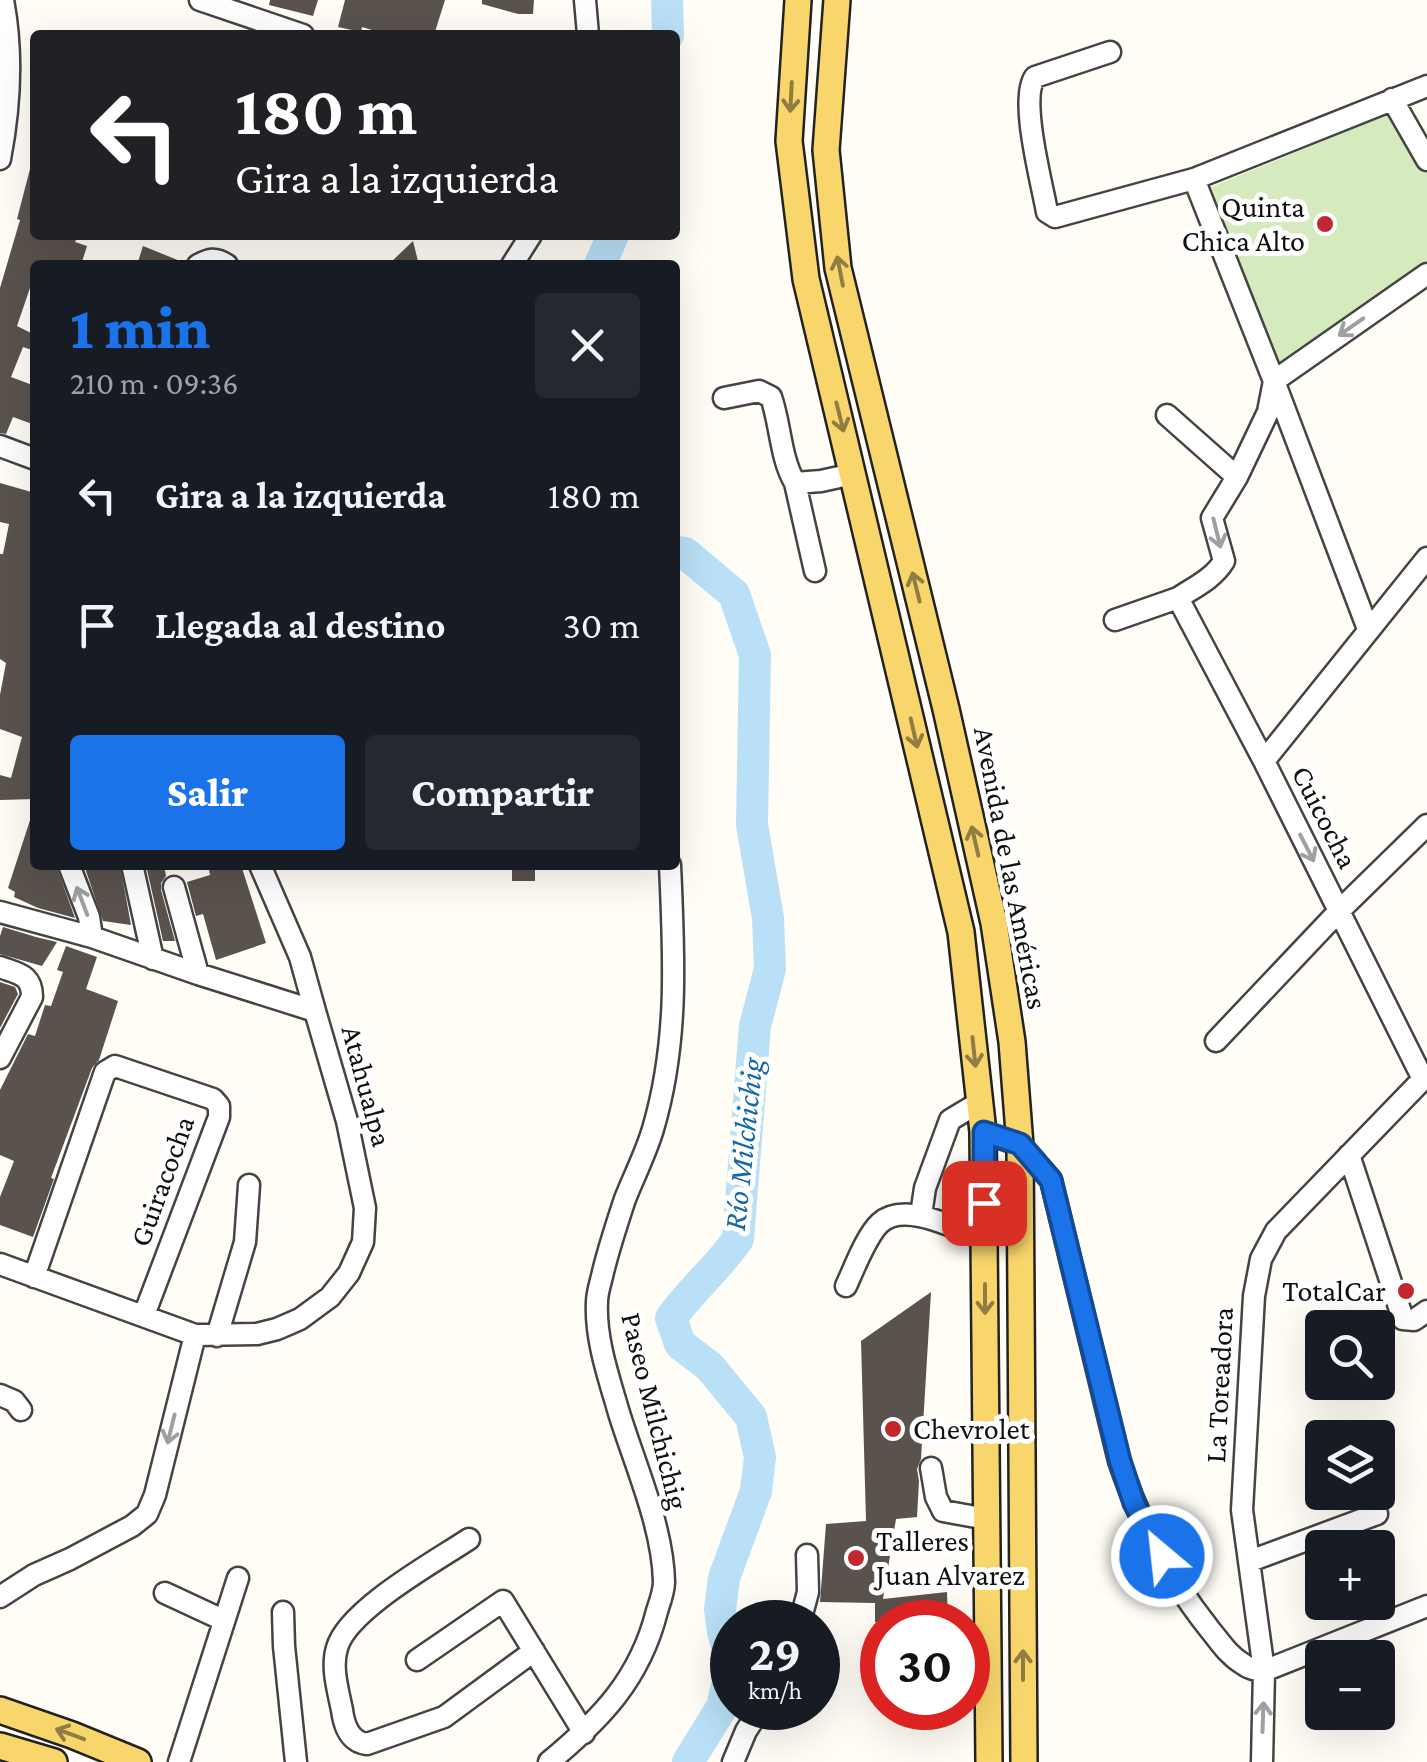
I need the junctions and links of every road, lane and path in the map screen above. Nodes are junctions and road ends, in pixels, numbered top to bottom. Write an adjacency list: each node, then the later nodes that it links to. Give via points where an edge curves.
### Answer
1 (3, 0): 11 (street, via 10,75)
2 (200, 0): 6 (street)
3 (585, 0): 7 (street)
4 (798, 0): 20 (main road, Avenida de las Américas, one-way to 20, via 789,141 806,279)
5 (837, 0): 47 (main road, Avenida de las Américas, one-way to 5, via 994,923 838,268 826,150)
6 (288, 30)
7 (588, 30)
8 (1110, 52): 13 (street, via 1030,85 1047,212 1056,216)
9 (1427, 86): 10 (street)
10 (1392, 99): 12 (street); 13 (street)
11 (0, 159)
12 (1427, 160)
13 (1194, 179): 15 (street)
14 (1427, 274): 15 (street, one-way to 15)
15 (1274, 380): 21 (street, via 1268,412); 27 (street)
16 (724, 398): 22 (street, via 759,391 771,398)
17 (1166, 415): 21 (street)
18 (0, 446): 19 (street)
19 (30, 458)
20 (854, 474): 22 (street); 45 (main road, Avenida de las Américas, one-way to 45, via 961,932)
21 (1237, 477): 25 (street, one-way to 25, via 1212,518 1224,560)
22 (795, 484): 24 (street)
23 (1427, 558): 27 (street, Cuicocha)
24 (814, 571)
25 (1178, 598): 26 (street); 28 (street)
26 (1115, 620)
27 (1368, 629): 28 (street, Cuicocha)
28 (1264, 761): 36 (street, Cuicocha, one-way to 36)
29 (1427, 825): 36 (street)
30 (71, 870): 37 (street, one-way to 30)
31 (132, 870): 38 (street)
32 (262, 870): 41 (street)
33 (670, 870): 79 (street, Paseo Milchichig, via 673,1027 665,1083 597,1300 612,1391 657,1536 664,1584 637,1668)
34 (174, 887): 40 (street)
35 (2, 911): 37 (street, Atahualpa)
36 (1339, 911): 42 (street); 44 (street, Cuicocha)
37 (92, 937): 38 (street, Atahualpa)
38 (153, 959): 40 (street, Atahualpa)
39 (0, 967): 43 (street, via 26,978 32,997)
40 (198, 974): 41 (street, Atahualpa)
41 (315, 1010): 58 (street, Atahualpa, via 363,1190 363,1242 330,1297 300,1320 257,1334)
42 (1216, 1041)
43 (0, 1058)
44 (1425, 1077): 48 (street, La Toreadora)
45 (980, 1102): 46 (main road, Avenida de las Américas); 50 (street, via 950,1120)
46 (984, 1132): 47 (street); 51 (main road, Avenida de las Américas)
47 (1020, 1144): 76 (street, via 1051,1180 1120,1461 1149,1536 1230,1655); 88 (main road, Avenida de las Américas, one-way to 47)
48 (1349, 1155): 55 (street, via 1403,1319); 66 (street, La Toreadora, via 1276,1231 1261,1259 1242,1510)
49 (249, 1185): 58 (street, via 245,1242)
50 (922, 1215): 51 (street); 54 (street, via 879,1224)
51 (984, 1239): 63 (main road, Avenida de las Américas, one-way to 63)
52 (0, 1264): 53 (street, Atahualpa)
53 (34, 1277): 56 (street, Atahualpa); 56 (street, Guiracocha, via 105,1072 115,1066 219,1106)
54 (846, 1286)
55 (1427, 1311)
56 (144, 1315): 57 (street, Atahualpa)
57 (195, 1335): 58 (street, Atahualpa); 69 (street, one-way to 69, via 147,1514)
58 (217, 1336)
59 (0, 1395): 60 (street)
60 (20, 1410)
61 (932, 1468): 63 (street, via 944,1511)
62 (1377, 1514): 66 (street)
63 (987, 1519): 87 (main road, Avenida de las Américas)
64 (469, 1539): 74 (street, via 375,1602 338,1642 334,1661 351,1736 367,1744 444,1717)
65 (807, 1554): 70 (street)
66 (1250, 1562): 76 (street, La Toreadora)
67 (238, 1578): 73 (street)
68 (165, 1593): 73 (street)
69 (0, 1597)
70 (806, 1600)
71 (1427, 1606): 76 (street)
72 (283, 1612): 84 (street)
73 (223, 1620): 83 (street)
74 (534, 1650): 75 (street, via 503,1601); 79 (street)
75 (416, 1660)
76 (1264, 1672): 89 (street, La Toreadora, one-way to 76)
77 (0, 1710): 82 (main road, one-way to 77)
78 (747, 1730): 86 (street)
79 (584, 1733): 85 (street, Paseo Milchichig)
80 (0, 1746): 81 (main road)
81 (38, 1759)
82 (138, 1762)
83 (179, 1762)
84 (296, 1762)
85 (549, 1762)
86 (733, 1762)
87 (989, 1762)
88 (1024, 1762)
89 (1262, 1762)

